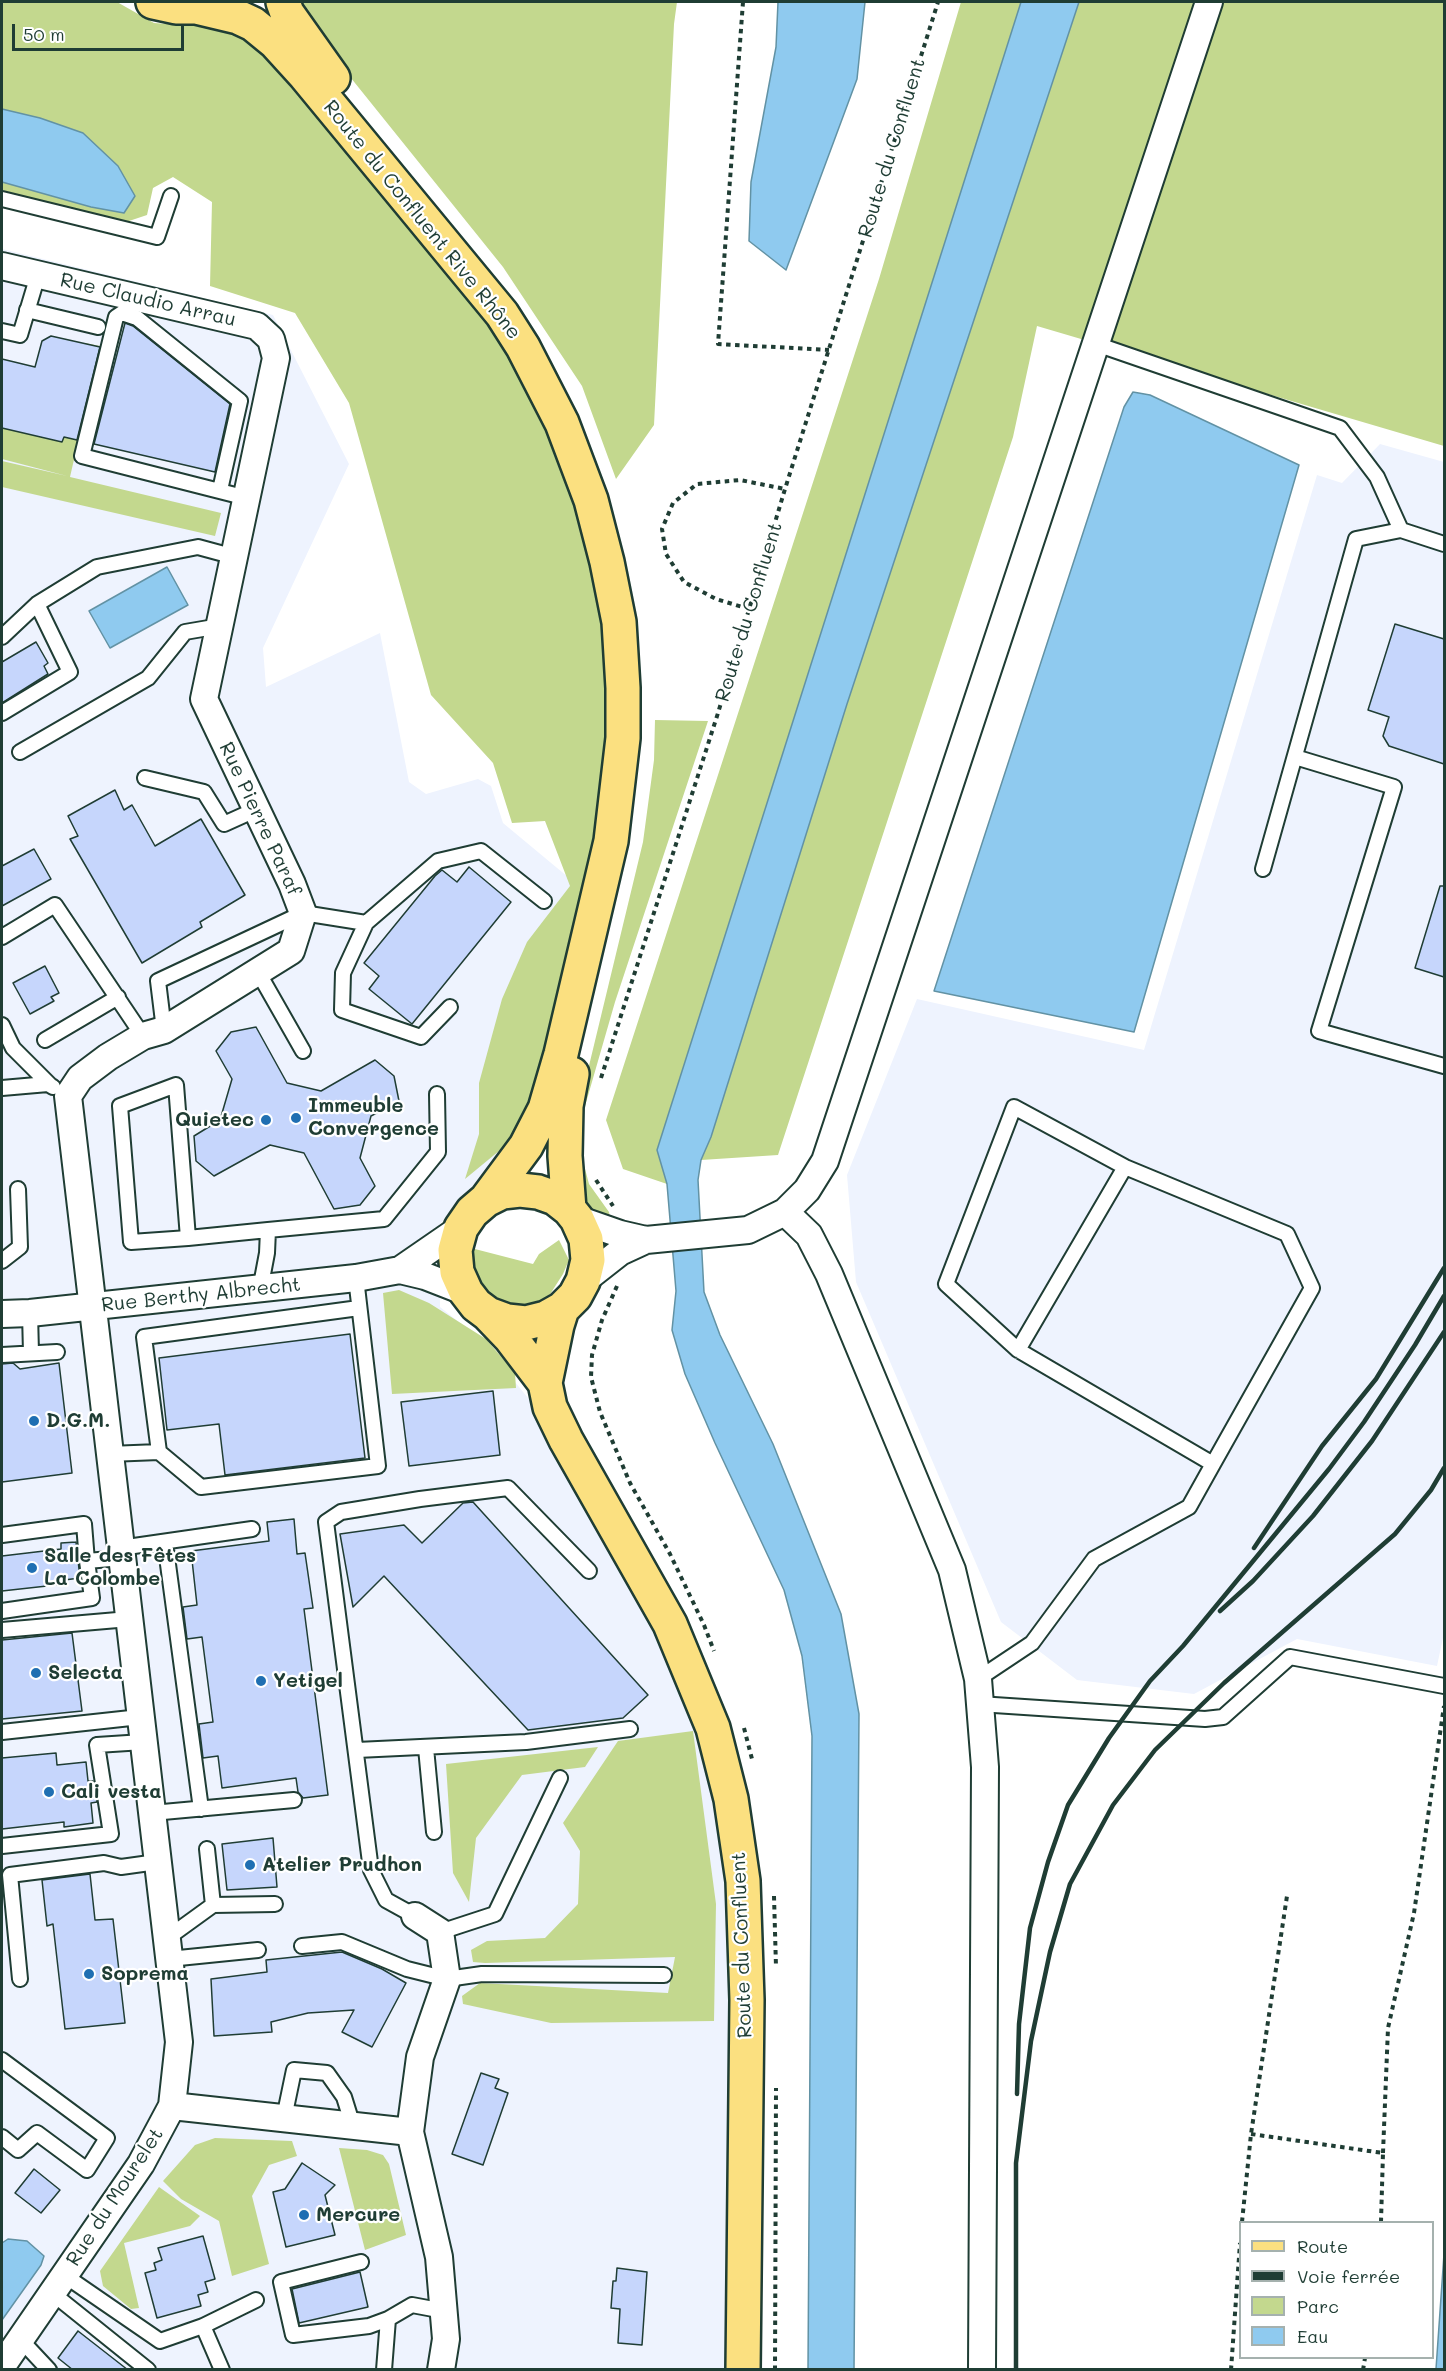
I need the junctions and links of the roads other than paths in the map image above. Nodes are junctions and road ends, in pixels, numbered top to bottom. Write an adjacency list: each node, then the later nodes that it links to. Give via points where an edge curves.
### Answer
1 (153, 2): 4 (main road, Route du Confluent Rive Rhône, via 176,7)
2 (283, 2): 47 (main road, Route du Confluent Rive Rhône, via 322,64 540,340 576,414 619,538 639,645 639,757 632,818 611,922 566,1106 565,1156)
3 (1209, 2): 12 (street)
4 (206, 4): 45 (main road, Route du Confluent Rive Rhône, via 253,24 275,42 502,314 562,423 591,500 619,622 623,738 611,841 545,1109 526,1146)
5 (171, 196): 6 (lane, via 157,237)
6 (2, 199)
7 (2, 266): 8 (street, Rue Claudio Arrau)
8 (38, 275): 9 (lane); 13 (street, Rue Claudio Arrau, via 257,326 271,339)
9 (27, 310): 10 (lane); 11 (lane, via 20,335)
10 (98, 327)
11 (2, 331)
12 (1096, 344): 16 (lane, via 1340,428 1377,477); 46 (street, via 825,1161 807,1190)
13 (276, 358): 15 (street, Rue Pierre Paraf)
14 (220, 490): 14 (lane, via 82,456 116,317 122,314 137,318 240,401); 15 (lane)
15 (247, 498): 18 (street, Rue Pierre Paraf)
16 (1401, 530): 17 (lane); 24 (lane, via 1356,539)
17 (1444, 544)
18 (235, 557): 19 (lane, via 198,547 98,567); 20 (street, Rue Pierre Paraf)
19 (37, 604): 21 (lane); 22 (lane, via 70,672)
20 (220, 626): 23 (lane, via 185,632 148,678); 26 (street, Rue Pierre Paraf, via 204,699)
21 (2, 637)
22 (2, 713)
23 (20, 752)
24 (1295, 757): 27 (lane); 39 (lane, via 1394,786 1319,1031)
25 (145, 778): 26 (lane, via 204,792 224,824)
26 (255, 810): 29 (street, Rue Pierre Paraf)
27 (1263, 869)
28 (544, 901): 30 (lane, via 481,851 438,861)
29 (303, 913): 30 (lane); 32 (street, Rue Pierre Paraf, via 291,951); 36 (lane, via 158,981)
30 (366, 923): 34 (lane, via 343,973 342,1010 421,1037)
31 (2, 937): 33 (lane, via 55,904)
32 (258, 972): 36 (street, Rue Pierre Paraf); 38 (lane)
33 (118, 997): 36 (lane); 37 (lane)
34 (450, 1007)
35 (2, 1025): 41 (lane, via 13,1048)
36 (154, 1033): 41 (street, Rue Pierre Paraf, via 108,1057)
37 (45, 1040)
38 (303, 1051)
39 (1444, 1066)
40 (2, 1088): 41 (lane)
41 (59, 1090): 58 (street)
42 (437, 1094): 49 (lane, via 438,1152 384,1219)
43 (1125, 1167): 63 (lane); 63 (lane, via 1014,1107 946,1284); 70 (lane, via 1287,1234 1312,1288)
44 (18, 1189): 52 (lane, via 20,1247)
45 (486, 1200): 47 (main road, via 502,1192 538,1192 555,1198); 48 (main road)
46 (785, 1212): 51 (street, via 748,1230); 81 (street, via 808,1235 829,1274 948,1559)
47 (573, 1214): 51 (street, via 620,1234); 55 (main road, via 586,1239 588,1260)
48 (462, 1228): 53 (street, Rue Berthy Albrecht); 57 (main road, via 455,1250 457,1272)
49 (268, 1230): 50 (lane); 56 (lane)
50 (188, 1238): 50 (lane, via 131,1242 120,1106 176,1085)
51 (653, 1240): 55 (street, via 620,1252)
52 (2, 1261)
53 (400, 1270): 54 (street, Rue Berthy Albrecht); 57 (street, Rue Berthy Albrecht, via 425,1276)
54 (356, 1278): 56 (street, Rue Berthy Albrecht); 59 (lane)
55 (583, 1281): 60 (main road)
56 (261, 1290): 58 (street, Rue Berthy Albrecht)
57 (477, 1303): 60 (main road, via 507,1321 526,1323); 67 (main road, Route du Confluent, via 510,1336)
58 (92, 1307): 61 (street, Rue Berthy Albrecht); 69 (street)
59 (360, 1308): 68 (lane, via 144,1337); 68 (lane, via 378,1466 201,1486)
60 (562, 1309): 67 (main road, Route du Confluent)
61 (30, 1313): 62 (street, Rue Berthy Albrecht); 65 (lane)
62 (2, 1314)
63 (1018, 1350): 70 (lane)
64 (57, 1352): 65 (lane)
65 (31, 1353): 66 (lane)
66 (2, 1356)
67 (545, 1383): 124 (main road, Route du Confluent, via 550,1407 566,1440 670,1624 713,1728 730,1798 743,1881 747,2000)
68 (159, 1452): 69 (lane)
69 (109, 1454): 74 (street)
70 (1213, 1464): 81 (lane, via 1189,1507 1094,1559 1032,1643)
71 (252, 1529): 73 (lane)
72 (2, 1535): 75 (lane, via 84,1524)
73 (165, 1542): 74 (lane); 89 (lane)
74 (121, 1553): 75 (lane); 78 (street)
75 (87, 1561): 77 (lane, via 92,1598)
76 (590, 1571): 86 (lane, via 508,1488 341,1512 326,1522)
77 (2, 1611)
78 (129, 1619): 79 (lane); 83 (street)
79 (2, 1630)
80 (1444, 1686): 81 (lane, via 1290,1657 1223,1717 1205,1719)
81 (978, 1692): 125 (street, via 985,1767)
82 (630, 1729): 85 (lane, via 526,1742)
83 (142, 1730): 84 (lane); 90 (street); 92 (lane, via 97,1745 111,1834)
84 (2, 1732)
85 (426, 1748): 86 (lane); 91 (lane)
86 (357, 1750): 97 (lane, via 371,1870 386,1900)
87 (560, 1778): 98 (lane, via 495,1914)
88 (294, 1800): 89 (lane)
89 (201, 1809): 90 (lane)
90 (152, 1814): 94 (street)
91 (434, 1832)
92 (2, 1846)
93 (207, 1850): 96 (lane)
94 (158, 1862): 100 (street); 103 (lane, via 121,1867 104,1863 10,1875)
95 (275, 1904): 96 (lane)
96 (213, 1905): 100 (lane)
97 (415, 1916): 98 (street)
98 (440, 1932): 104 (street)
99 (302, 1946): 104 (lane, via 342,1942 407,1969)
100 (168, 1949): 101 (lane); 106 (street, via 179,2042)
101 (258, 1950)
102 (664, 1975): 104 (lane, via 482,1974)
103 (20, 1979)
104 (447, 1979): 109 (street, via 420,2057)
105 (2, 2060): 110 (lane, via 107,2138 87,2170 37,2133 18,2150)
106 (172, 2106): 107 (street, Rue du Mourelet); 112 (street, Rue du Mourelet, via 141,2164)
107 (284, 2118): 108 (street, Rue du Mourelet); 108 (lane, via 294,2070 327,2073 344,2097)
108 (353, 2126): 109 (street, Rue du Mourelet)
109 (410, 2132): 114 (street, via 439,2257)
110 (2, 2137)
111 (361, 2262): 115 (lane, via 281,2282 293,2335 369,2326)
112 (58, 2284): 116 (lane, via 160,2341); 117 (street, Rue du Mourelet); 120 (lane)
113 (256, 2300): 116 (lane)
114 (444, 2311): 115 (lane, via 412,2305); 123 (street, via 446,2339)
115 (388, 2319): 122 (lane)
116 (203, 2326): 121 (lane)
117 (20, 2339): 118 (street, Rue du Mourelet); 119 (lane)
118 (2, 2366)
119 (49, 2370)
120 (148, 2370)
121 (222, 2370)
122 (384, 2370)
123 (441, 2370)
124 (743, 2370)
125 (982, 2370)

